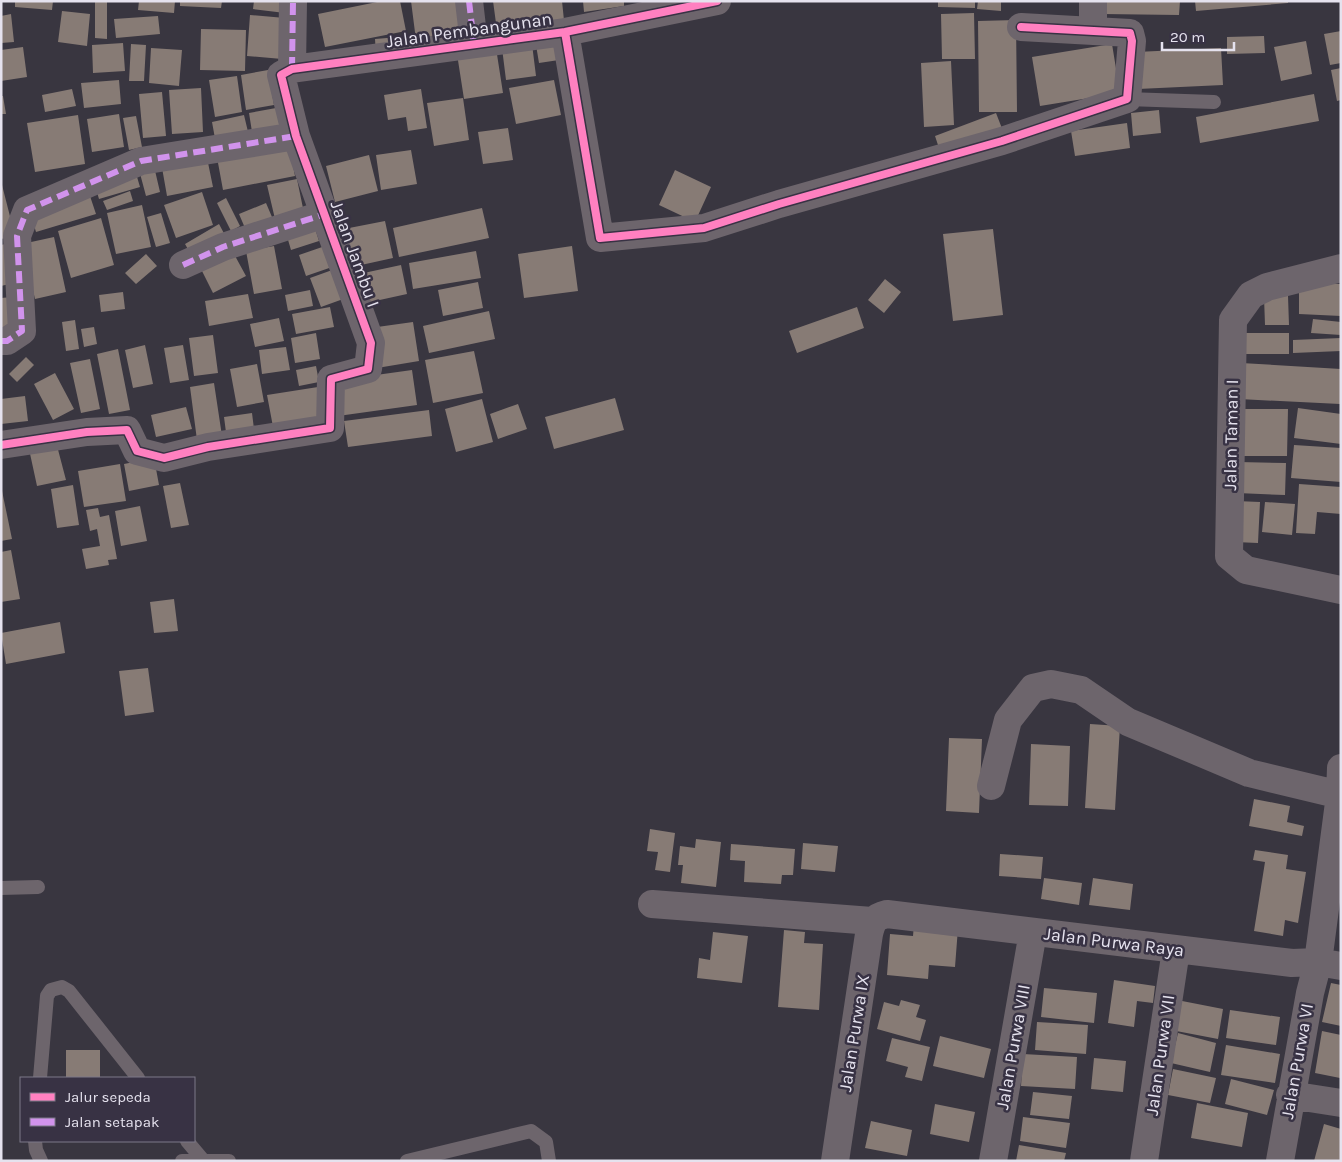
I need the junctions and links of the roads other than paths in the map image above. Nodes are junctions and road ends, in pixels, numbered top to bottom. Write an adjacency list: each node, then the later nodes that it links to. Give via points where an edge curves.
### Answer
1 (293, 1): 9 (street, Jalan Jambu I)
2 (469, 1): 8 (street)
3 (717, 1): 7 (street, Jalan Pembangunan)
4 (1093, 1): 6 (street)
5 (1021, 27): 6 (street)
6 (1093, 30): 10 (street, via 1130,33)
7 (564, 32): 8 (street, Jalan Pembangunan); 10 (street, via 600,238 704,228 1002,141)
8 (474, 44): 9 (street, Jalan Pembangunan)
9 (288, 71): 12 (street, Jalan Jambu I, via 281,75)
10 (1127, 99): 11 (lane)
11 (1214, 102)
12 (296, 136): 13 (street, Jalan Jambu I); 16 (street, via 141,161 27,210 17,236 22,331 7,341)
13 (324, 214): 14 (street, via 223,247); 17 (street, Jalan Jambu I, via 371,343 368,369 331,379 330,428 208,447 164,458 137,451 128,430 87,432)
14 (183, 265)
15 (1341, 268): 18 (street, Jalan Taman I, via 1250,295 1233,320 1229,556 1246,570)
16 (1, 341)
17 (1, 445)
18 (1341, 590)
19 (1341, 768): 21 (street, Jalan Purwa VI)
20 (990, 786): 21 (street, via 1008,720 1033,688 1050,684 1081,690 1128,722 1249,772)
21 (1340, 795): 28 (street, Jalan Purwa VI)
22 (38, 887): 23 (lane)
23 (1, 888)
24 (652, 904): 25 (street, Jalan Purwa Raya)
25 (879, 918): 26 (street, Jalan Purwa Raya); 41 (street, Jalan Purwa IX)
26 (1032, 932): 27 (street, Jalan Purwa Raya); 42 (street, Jalan Purwa VIII)
27 (1176, 950): 28 (street, Jalan Purwa Raya); 43 (street, Jalan Purwa VII)
28 (1330, 964): 31 (street, Jalan Purwa VI, via 1310,993)
29 (40, 1077): 30 (lane, via 47,996 50,990 62,987 69,991)
30 (137, 1077)
31 (1290, 1095): 32 (street); 44 (street, Jalan Purwa VI)
32 (1341, 1104)
33 (35, 1142): 35 (lane)
34 (188, 1142): 36 (lane)
35 (37, 1159)
36 (202, 1160): 37 (lane); 38 (lane)
37 (182, 1161)
38 (229, 1161)
39 (407, 1161): 40 (lane, via 531,1131 546,1142)
40 (549, 1161)
41 (835, 1161)
42 (993, 1161)
43 (1144, 1161)
44 (1280, 1161)

